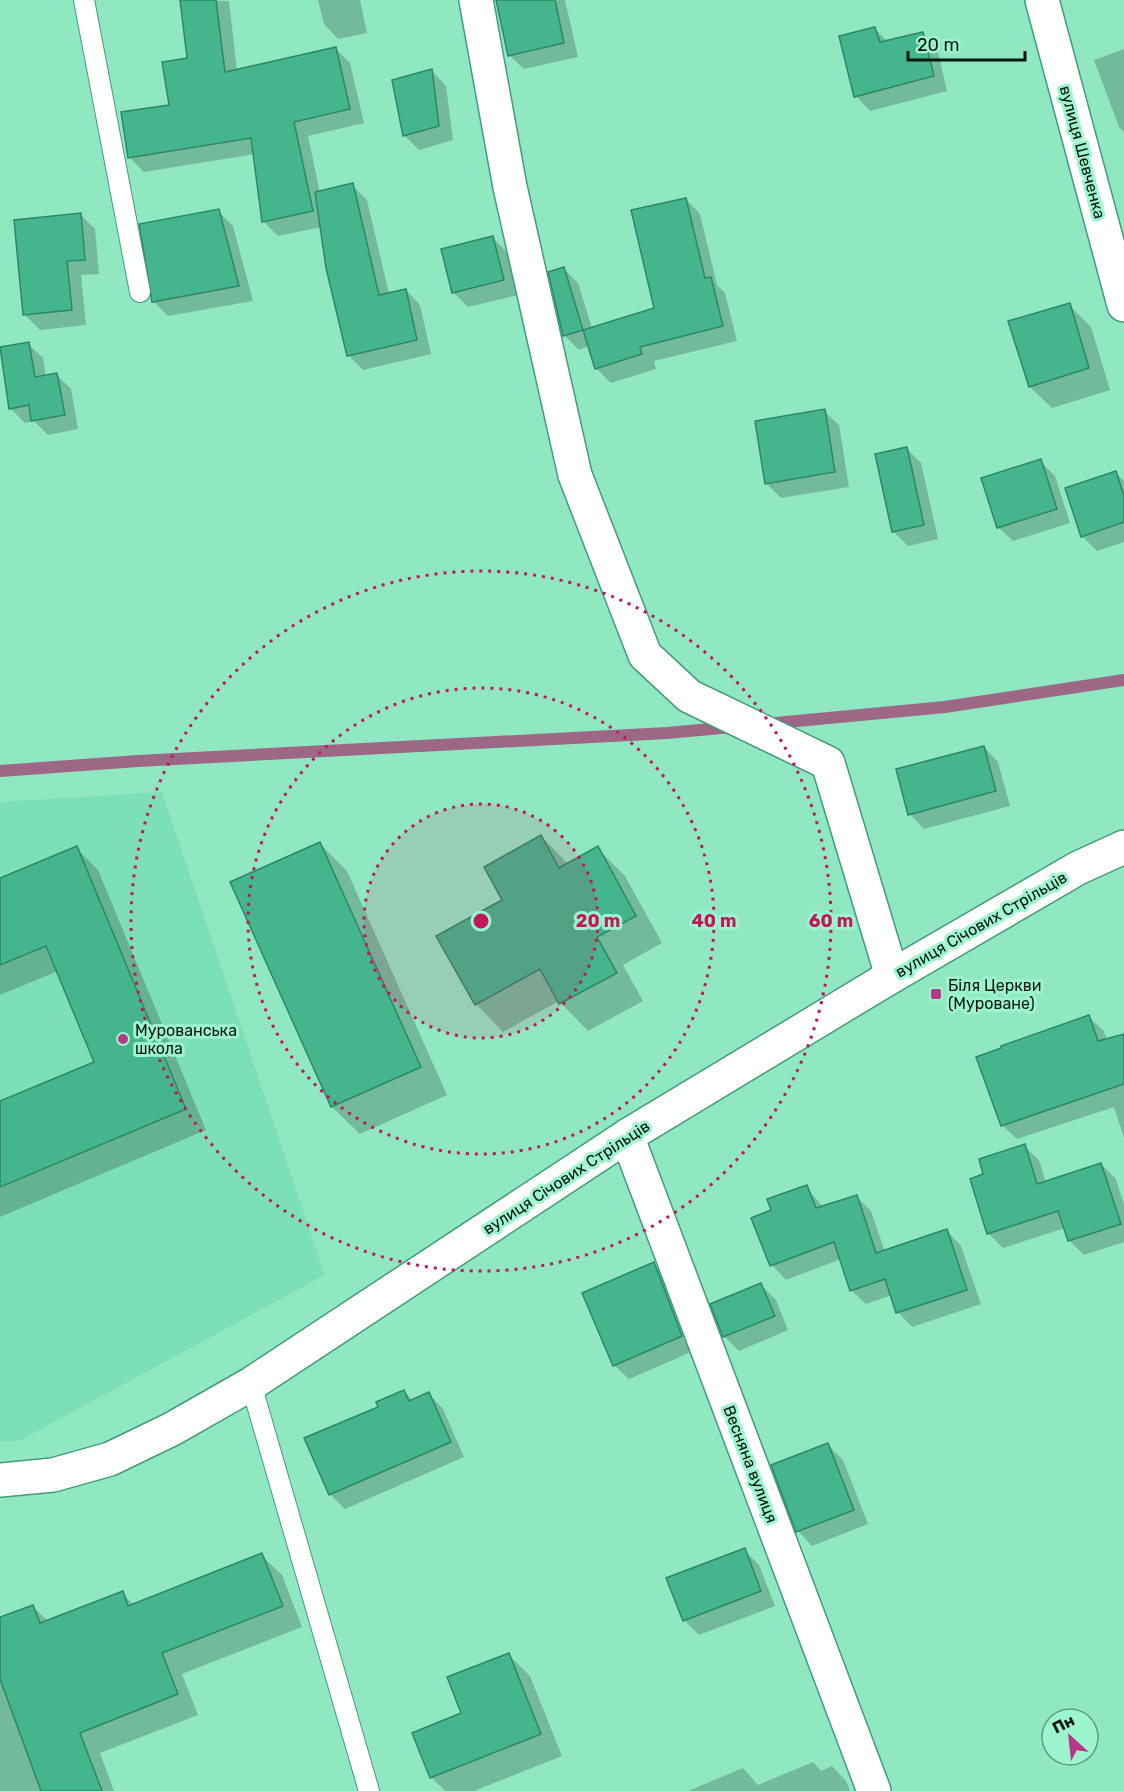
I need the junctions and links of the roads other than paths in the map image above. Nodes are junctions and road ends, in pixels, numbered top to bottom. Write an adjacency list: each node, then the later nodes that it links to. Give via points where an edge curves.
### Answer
1 (84, 0): 4 (lane)
2 (476, 0): 7 (street, via 510,187 575,475 645,655 688,696 828,764)
3 (1042, 0): 5 (street, вулиця Шевченка)
4 (140, 292)
5 (1124, 305)
6 (1124, 847): 7 (street, вулиця Січових Стрільців, via 1078,868)
7 (892, 976): 8 (street, вулиця Січових Стрільців)
8 (627, 1136): 9 (street, вулиця Січових Стрільців); 12 (street, Весняна вулиця)
9 (251, 1384): 10 (street, вулиця Січових Стрільців, via 172,1430 110,1459 53,1474); 11 (lane)
10 (0, 1480)
11 (369, 1791)
12 (874, 1791)

